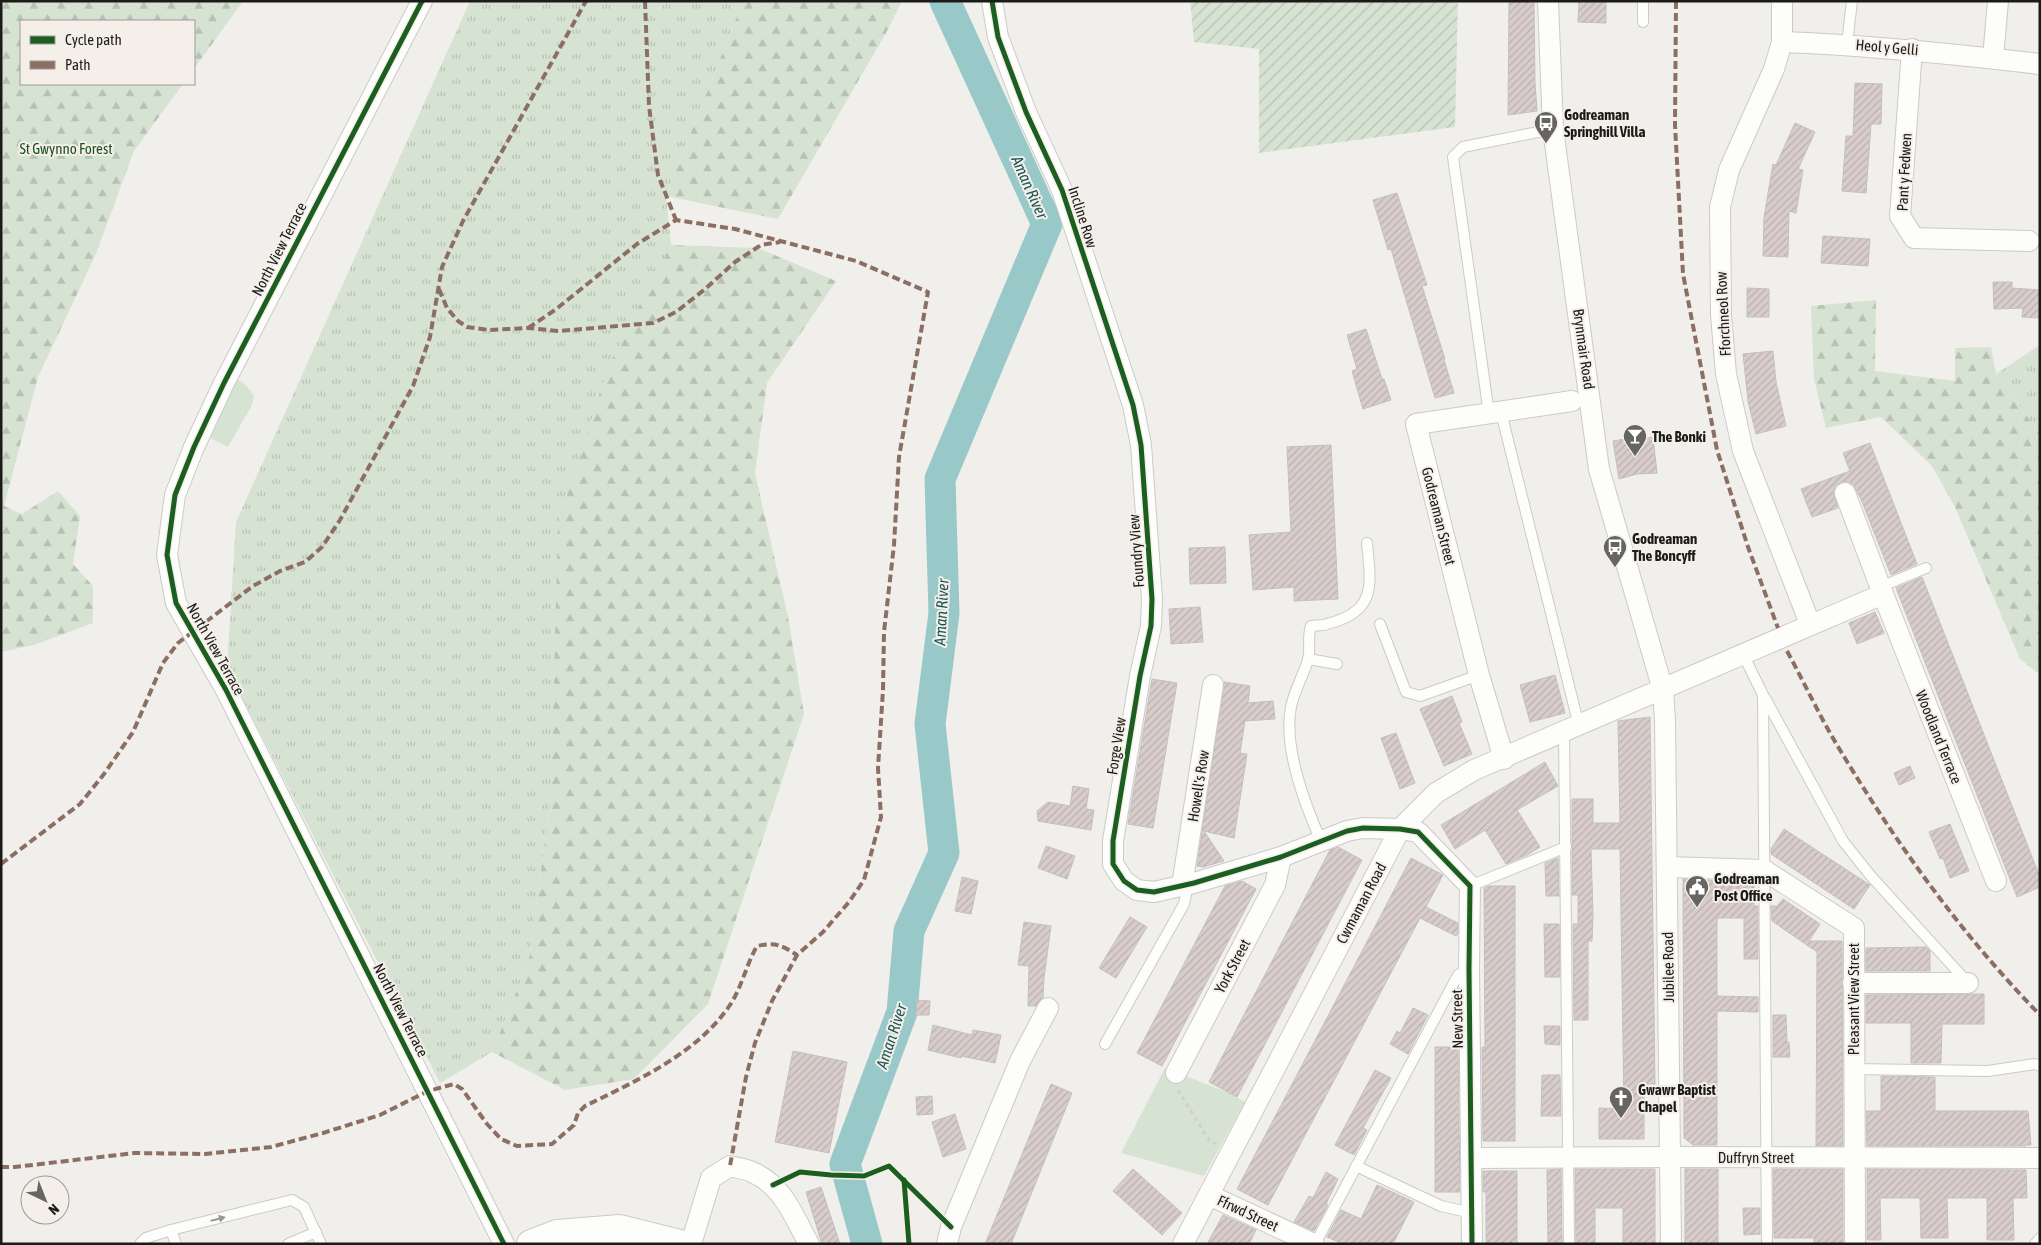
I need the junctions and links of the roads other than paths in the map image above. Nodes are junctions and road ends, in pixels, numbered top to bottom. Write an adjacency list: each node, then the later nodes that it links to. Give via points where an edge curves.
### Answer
1 (422, 1): 68 (street, North View Terrace, via 194,447 175,495 167,555 176,603 226,690)
2 (992, 1): 18 (street, Incline Row, via 998,37 1026,112 1062,190 1133,405)
3 (1548, 1): 14 (street, Brynmair Road)
4 (1643, 1): 8 (lane)
5 (1782, 1): 9 (street, Fforchneol Row)
6 (1852, 1): 10 (lane)
7 (1998, 1): 12 (street)
8 (1643, 22)
9 (1782, 42): 10 (street, Heol y Gelli); 24 (street, Fforchneol Row, via 1774,69 1728,170 1720,206 1721,316 1726,374 1743,450)
10 (1847, 44): 11 (street, Heol y Gelli)
11 (1912, 49): 12 (street, Heol y Gelli); 15 (street, Pant y Fedwen, via 1900,216 1914,238)
12 (1993, 58): 13 (street, Heol y Gelli)
13 (2040, 64)
14 (1553, 129): 17 (lane, via 1463,147 1453,157); 31 (street, Brynmair Road, via 1599,469)
15 (2028, 241)
16 (1572, 400): 17 (street, Godreaman Street)
17 (1495, 413): 29 (street, Godreaman Street, via 1416,424); 33 (lane)
18 (1141, 445): 26 (street, Foundry View, via 1152,599)
19 (1845, 493): 22 (street, Woodland Terrace)
20 (1366, 543): 27 (lane, via 1370,576 1367,598 1348,617 1311,626)
21 (1926, 568): 22 (lane)
22 (1882, 590): 24 (street); 41 (street, Woodland Terrace)
23 (1380, 624): 29 (lane, via 1406,692 1420,696)
24 (1810, 624): 25 (street)
25 (1743, 654): 31 (street); 32 (lane)
26 (1146, 656): 42 (street, Forge View, via 1113,841 1113,864 1124,881 1137,890 1154,892)
27 (1308, 659): 28 (lane); 36 (lane, via 1291,706 1290,742)
28 (1337, 664)
29 (1479, 675): 34 (street, Godreaman Street)
30 (1213, 685): 42 (street, Howell's Row)
31 (1663, 690): 33 (street, Cwmaman Road); 39 (street, Jubilee Road)
32 (1763, 695): 40 (lane); 46 (lane, via 1843,841)
33 (1572, 729): 34 (street, Cwmaman Road); 37 (lane)
34 (1504, 758): 35 (street, Cwmaman Road, via 1474,770 1436,793)
35 (1400, 829): 36 (street, via 1348,830); 43 (street, via 1418,832); 59 (street, Cwmaman Road)
36 (1320, 841): 38 (street)
37 (1566, 847): 43 (lane); 53 (lane)
38 (1281, 857): 42 (street); 51 (street, York Street, via 1275,885)
39 (1667, 867): 40 (street); 52 (street, Jubilee Road)
40 (1764, 870): 45 (street, Pleasant View Street, via 1854,928); 54 (lane)
41 (1996, 881)
42 (1182, 886): 48 (lane, via 1186,895 1184,904)
43 (1470, 886): 44 (street, New Street)
44 (1469, 969): 55 (street, New Street); 58 (lane, via 1458,975)
45 (1853, 983): 46 (street); 50 (street, Pleasant View Street)
46 (1968, 983)
47 (1048, 1008): 73 (street, via 1020,1061 951,1227)
48 (1105, 1044)
49 (2040, 1066): 50 (lane, via 1988,1071)
50 (1853, 1069): 56 (street, Pleasant View Street)
51 (1176, 1073)
52 (1670, 1156): 53 (street, Duffryn Street); 54 (street, Duffryn Street); 78 (street, Jubilee Road)
53 (1570, 1157): 55 (street, Duffryn Street); 77 (lane)
54 (1766, 1157): 56 (street, Duffryn Street); 79 (lane)
55 (1472, 1158): 60 (street, New Street)
56 (1854, 1158): 57 (street, Duffryn Street); 80 (street, Pleasant View Street)
57 (2040, 1158)
58 (1356, 1166): 60 (lane, via 1441,1206); 75 (lane)
59 (1209, 1195): 74 (street, Cwmaman Road); 75 (street, Ffrwd Street)
60 (1472, 1213): 76 (street, New Street)
61 (171, 1230): 62 (lane, one-way to 62, via 292,1200 304,1207); 64 (lane, via 146,1238); 65 (lane)
62 (316, 1232): 66 (lane); 67 (lane)
63 (2040, 1238): 81 (lane)
64 (140, 1244)
65 (176, 1244)
66 (288, 1244)
67 (321, 1244)
68 (504, 1244)
69 (531, 1244): 70 (main road, via 557,1234 620,1229)
70 (680, 1244)
71 (691, 1244): 72 (street, via 711,1178 730,1166 753,1172 773,1185 785,1198)
72 (809, 1244)
73 (947, 1244)
74 (1183, 1244)
75 (1314, 1244)
76 (1472, 1244)
77 (1569, 1244)
78 (1671, 1244)
79 (1767, 1244)
80 (1855, 1244)
81 (2035, 1244)

